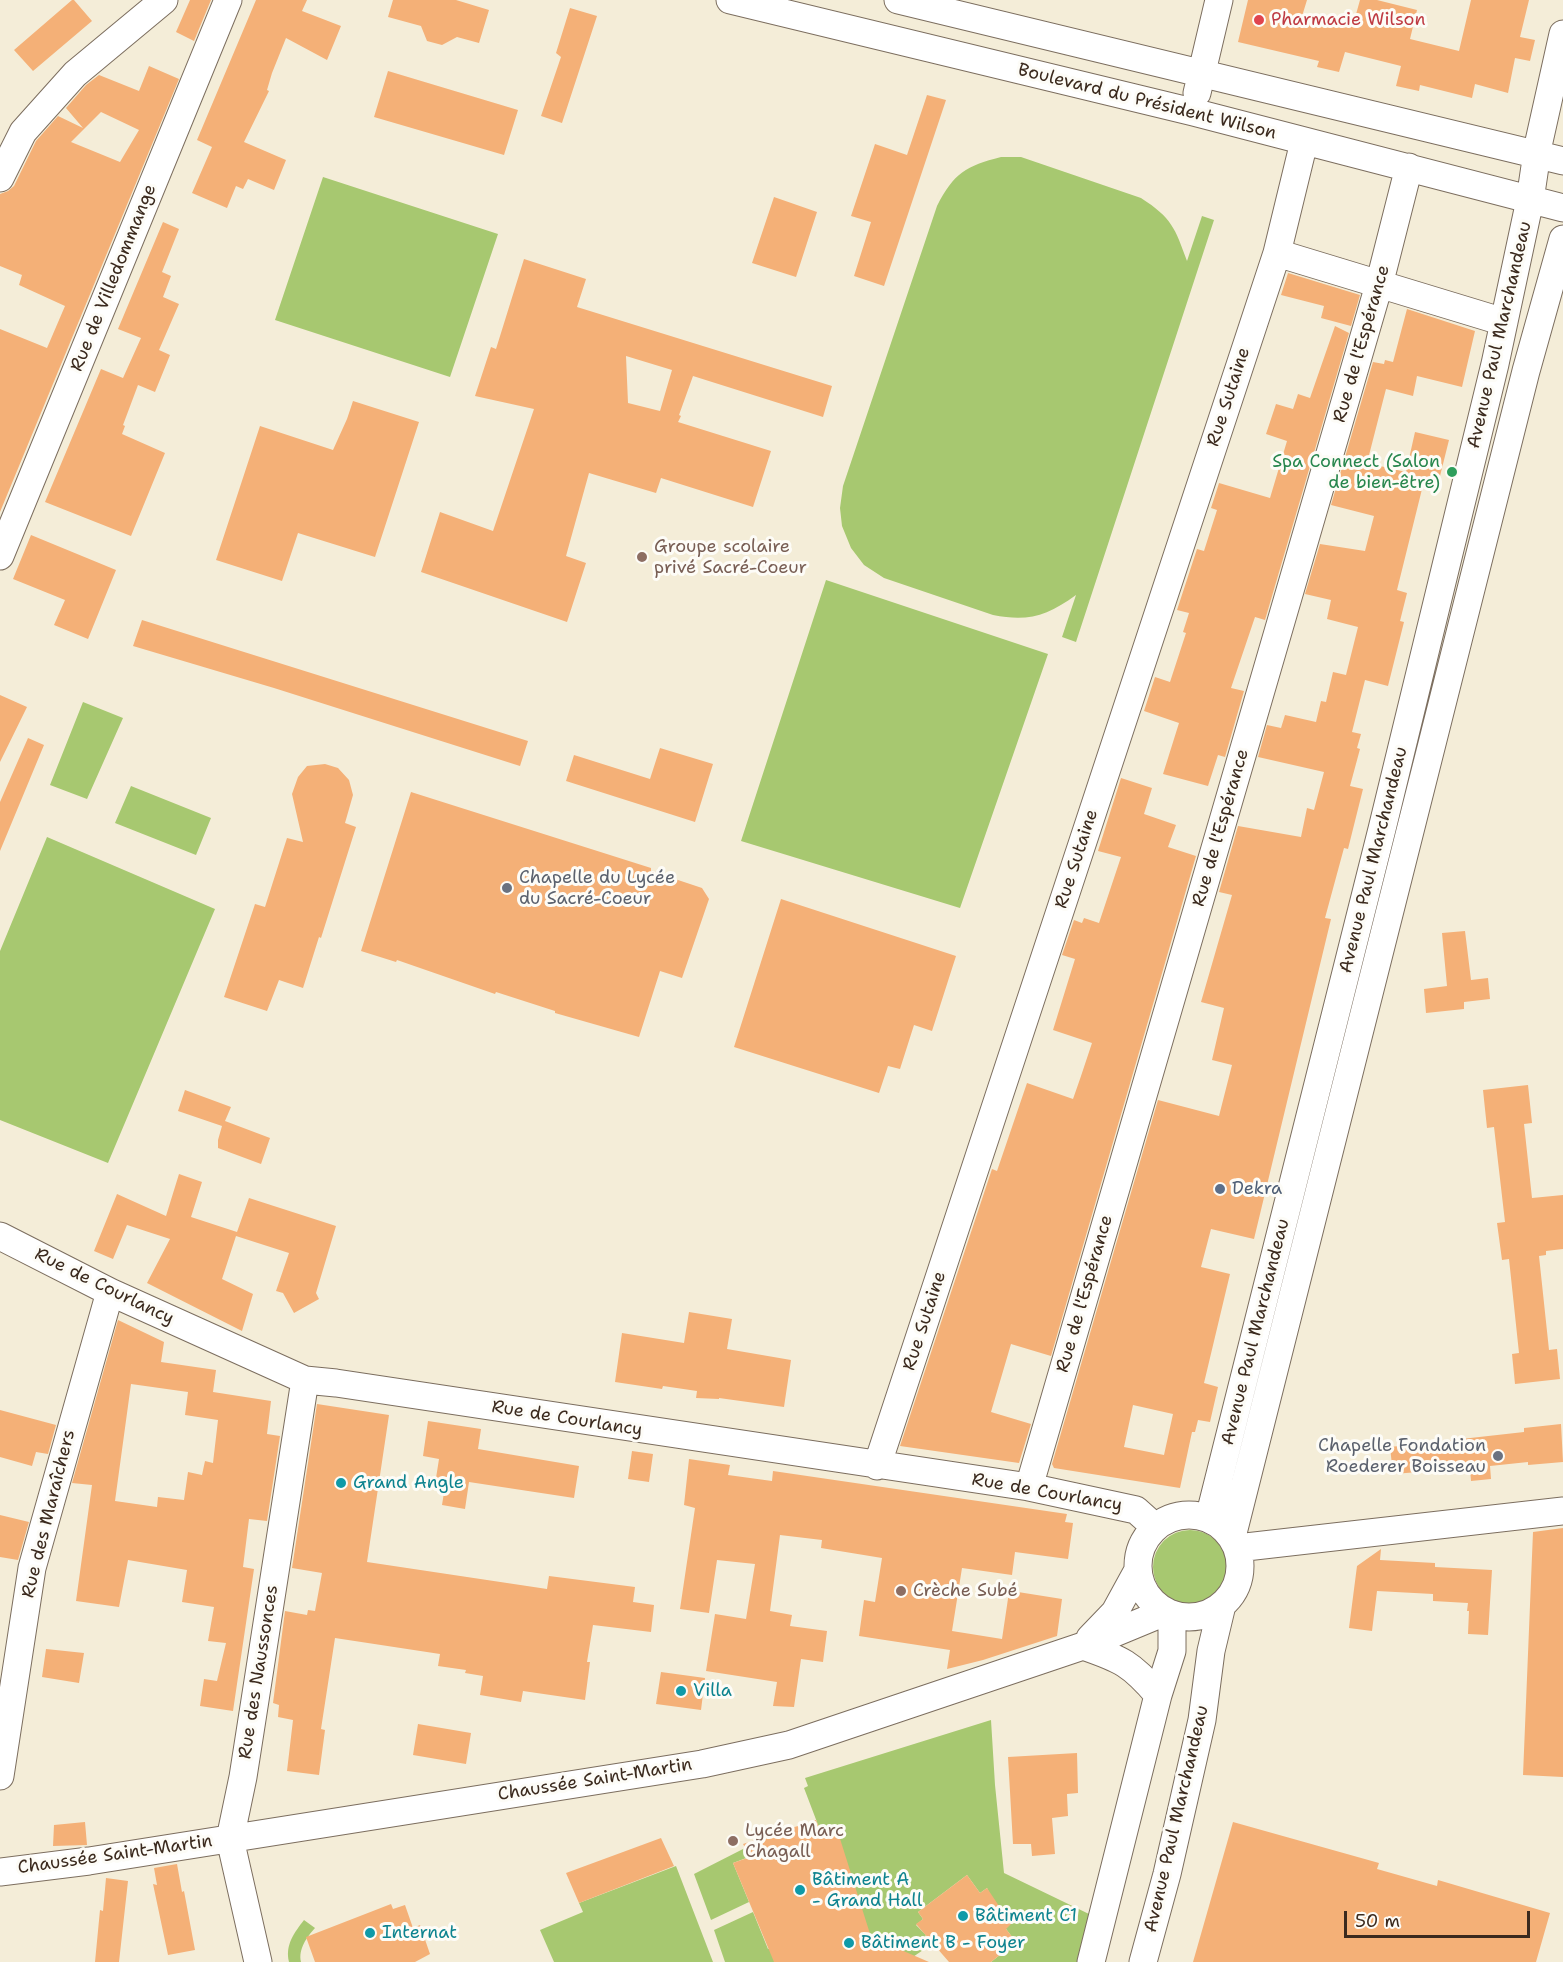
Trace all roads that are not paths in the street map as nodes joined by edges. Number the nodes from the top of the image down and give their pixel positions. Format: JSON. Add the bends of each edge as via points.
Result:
{"nodes":[{"id":1,"x":164,"y":0,"type":"edge"},
{"id":2,"x":228,"y":0,"type":"edge"},
{"id":3,"x":730,"y":0,"type":"edge"},
{"id":4,"x":898,"y":0,"type":"edge"},
{"id":5,"x":1219,"y":0,"type":"edge"},
{"id":6,"x":1563,"y":34,"type":"edge"},
{"id":7,"x":1200,"y":75,"type":"junction"},
{"id":8,"x":1193,"y":112,"type":"junction"},
{"id":9,"x":1304,"y":142,"type":"junction"},
{"id":10,"x":1537,"y":154,"type":"junction"},
{"id":11,"x":1563,"y":161,"type":"edge"},
{"id":12,"x":1409,"y":167,"type":"junction"},
{"id":13,"x":0,"y":178,"type":"edge"},
{"id":14,"x":1530,"y":200,"type":"junction"},
{"id":15,"x":1563,"y":208,"type":"edge"},
{"id":16,"x":1563,"y":239,"type":"edge"},
{"id":17,"x":1277,"y":252,"type":"junction"},
{"id":18,"x":1379,"y":285,"type":"junction"},
{"id":19,"x":1504,"y":322,"type":"junction"},
{"id":20,"x":0,"y":556,"type":"edge"},
{"id":21,"x":1319,"y":1081,"type":"junction"},
{"id":22,"x":1346,"y":1088,"type":"junction"},
{"id":23,"x":0,"y":1236,"type":"edge"},
{"id":24,"x":110,"y":1292,"type":"junction"},
{"id":25,"x":305,"y":1380,"type":"junction"},
{"id":26,"x":877,"y":1466,"type":"junction"},
{"id":27,"x":1029,"y":1487,"type":"junction"},
{"id":28,"x":1563,"y":1511,"type":"edge"},
{"id":29,"x":1209,"y":1518,"type":"junction"},
{"id":30,"x":1155,"y":1527,"type":"junction"},
{"id":31,"x":1234,"y":1543,"type":"junction"},
{"id":32,"x":1138,"y":1570,"type":"junction"},
{"id":33,"x":1222,"y":1605,"type":"junction"},
{"id":34,"x":1168,"y":1613,"type":"junction"},
{"id":35,"x":1083,"y":1646,"type":"junction"},
{"id":36,"x":1158,"y":1695,"type":"junction"},
{"id":37,"x":0,"y":1776,"type":"edge"},
{"id":38,"x":230,"y":1839,"type":"junction"},
{"id":39,"x":0,"y":1872,"type":"edge"},
{"id":40,"x":258,"y":1962,"type":"edge"},
{"id":41,"x":1091,"y":1962,"type":"edge"},
{"id":42,"x":1143,"y":1962,"type":"edge"}],
"edges":[{"from":1,"to":13,"type":"street","via":[[75,75],[23,132]]},
{"from":2,"to":20,"type":"street","name":"Rue de Villedommange"},
{"from":3,"to":8,"type":"street","name":"Boulevard du Président Wilson"},
{"from":4,"to":7,"type":"street"},
{"from":5,"to":7,"type":"street"},
{"from":6,"to":10,"type":"street","name":"Avenue Paul Marchandeau"},
{"from":7,"to":8,"type":"street"},
{"from":7,"to":10,"type":"street"},
{"from":8,"to":9,"type":"street","name":"Boulevard du Président Wilson"},
{"from":9,"to":12,"type":"street","name":"Boulevard du Président Wilson"},
{"from":9,"to":17,"type":"street","name":"Rue Sutaine"},
{"from":10,"to":11,"type":"street"},
{"from":10,"to":14,"type":"street","name":"Avenue Paul Marchandeau"},
{"from":12,"to":14,"type":"street","name":"Boulevard du Président Wilson"},
{"from":12,"to":18,"type":"street","name":"Rue de l'Espérance"},
{"from":14,"to":15,"type":"street","name":"Boulevard du Président Wilson"},
{"from":14,"to":19,"type":"street","name":"Avenue Paul Marchandeau"},
{"from":16,"to":22,"type":"street","name":"Avenue Paul Marchandeau","via":[[1526,371]]},
{"from":17,"to":18,"type":"street"},
{"from":17,"to":26,"type":"street","name":"Rue Sutaine"},
{"from":18,"to":19,"type":"street"},
{"from":18,"to":27,"type":"street","name":"Rue de l'Espérance"},
{"from":19,"to":21,"type":"street","name":"Avenue Paul Marchandeau"},
{"from":21,"to":22,"type":"street"},
{"from":21,"to":29,"type":"street","name":"Avenue Paul Marchandeau"},
{"from":22,"to":31,"type":"street","name":"Avenue Paul Marchandeau"},
{"from":23,"to":24,"type":"street","name":"Rue de Courlancy"},
{"from":24,"to":25,"type":"street","name":"Rue de Courlancy"},
{"from":24,"to":37,"type":"street","name":"Rue des Maraîchers","via":[[32,1568]]},
{"from":25,"to":26,"type":"street","name":"Rue de Courlancy"},
{"from":25,"to":38,"type":"street","name":"Rue des Naussonces"},
{"from":26,"to":27,"type":"street","name":"Rue de Courlancy"},
{"from":27,"to":30,"type":"street","name":"Rue de Courlancy","via":[[1136,1510]]},
{"from":28,"to":31,"type":"street"},
{"from":29,"to":30,"type":"street","via":[[1181,1515]]},
{"from":29,"to":31,"type":"street","via":[[1222,1526]]},
{"from":30,"to":32,"type":"street","via":[[1139,1554]]},
{"from":31,"to":33,"type":"street","via":[[1240,1570],[1233,1592]]},
{"from":32,"to":34,"type":"street","via":[[1149,1598]]},
{"from":32,"to":35,"type":"street","name":"Chaussée Saint-Martin","via":[[1114,1612]]},
{"from":33,"to":34,"type":"street","via":[[1197,1616]]},
{"from":33,"to":42,"type":"street","name":"Avenue Paul Marchandeau","via":[[1200,1731]]},
{"from":34,"to":35,"type":"street"},
{"from":34,"to":36,"type":"street","via":[[1172,1651]]},
{"from":35,"to":36,"type":"street","via":[[1116,1657],[1142,1676]]},
{"from":35,"to":38,"type":"street","name":"Chaussée Saint-Martin","via":[[789,1746],[702,1764]]},
{"from":36,"to":41,"type":"street"},
{"from":38,"to":39,"type":"street","name":"Chaussée Saint-Martin"},
{"from":38,"to":40,"type":"street","name":"Rue des Naussonces"}]}
